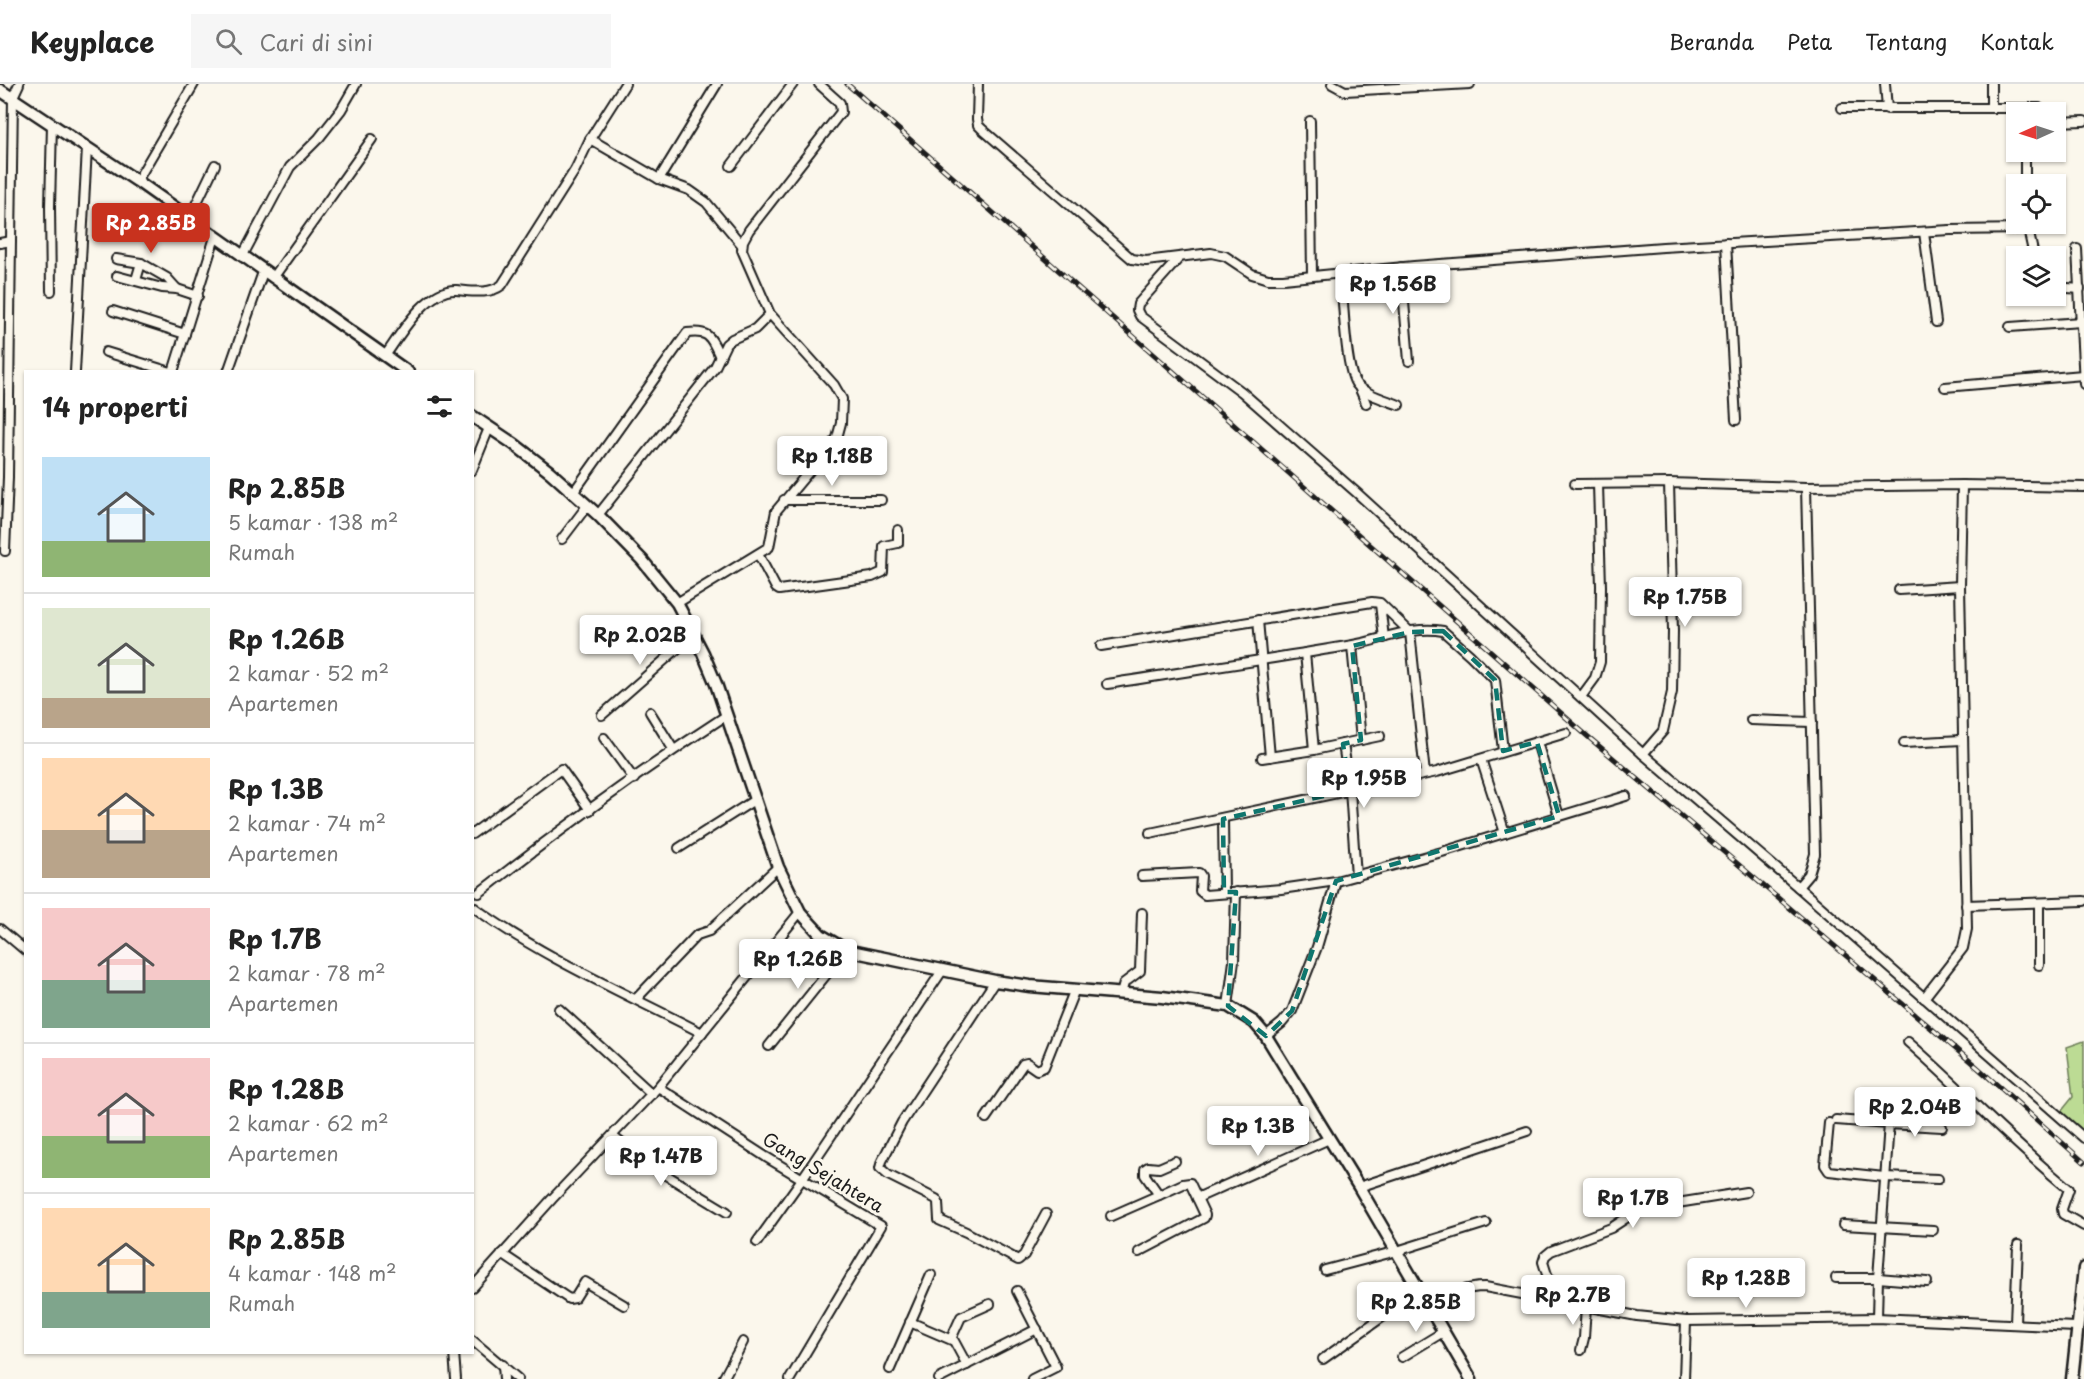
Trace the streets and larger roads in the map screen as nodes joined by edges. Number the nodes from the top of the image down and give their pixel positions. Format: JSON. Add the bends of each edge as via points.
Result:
{"nodes":[{"id":1,"x":19,"y":84,"type":"edge"},
{"id":2,"x":194,"y":84,"type":"edge"},
{"id":3,"x":356,"y":84,"type":"edge"},
{"id":4,"x":625,"y":84,"type":"edge"},
{"id":5,"x":717,"y":84,"type":"edge"},
{"id":6,"x":793,"y":84,"type":"edge"},
{"id":7,"x":819,"y":84,"type":"edge"},
{"id":8,"x":978,"y":84,"type":"edge"},
{"id":9,"x":1333,"y":84,"type":"edge"},
{"id":10,"x":1470,"y":84,"type":"edge"},
{"id":11,"x":1886,"y":84,"type":"edge"},
{"id":12,"x":1991,"y":84,"type":"edge"},
{"id":13,"x":1417,"y":86,"type":"edge"},
{"id":14,"x":0,"y":90,"type":"edge"},
{"id":15,"x":13,"y":97,"type":"junction"},
{"id":16,"x":1842,"y":108,"type":"dead end"},
{"id":17,"x":1991,"y":108,"type":"junction"},
{"id":18,"x":2006,"y":108,"type":"edge"},
{"id":19,"x":1887,"y":109,"type":"junction"},
{"id":20,"x":1310,"y":121,"type":"dead end"},
{"id":21,"x":2084,"y":121,"type":"edge"},
{"id":22,"x":2066,"y":122,"type":"edge"},
{"id":23,"x":52,"y":124,"type":"junction"},
{"id":24,"x":372,"y":139,"type":"dead end"},
{"id":25,"x":590,"y":139,"type":"junction"},
{"id":26,"x":87,"y":148,"type":"junction"},
{"id":27,"x":215,"y":165,"type":"dead end"},
{"id":28,"x":731,"y":166,"type":"dead end"},
{"id":29,"x":659,"y":179,"type":"junction"},
{"id":30,"x":137,"y":181,"type":"junction"},
{"id":31,"x":189,"y":219,"type":"junction"},
{"id":32,"x":2006,"y":227,"type":"edge"},
{"id":33,"x":1924,"y":232,"type":"junction"},
{"id":34,"x":215,"y":237,"type":"junction"},
{"id":35,"x":11,"y":241,"type":"junction"},
{"id":36,"x":0,"y":243,"type":"edge"},
{"id":37,"x":1726,"y":243,"type":"junction"},
{"id":38,"x":742,"y":245,"type":"junction"},
{"id":39,"x":2077,"y":249,"type":"dead end"},
{"id":40,"x":242,"y":256,"type":"junction"},
{"id":41,"x":1179,"y":258,"type":"junction"},
{"id":42,"x":116,"y":259,"type":"dead end"},
{"id":43,"x":141,"y":263,"type":"junction"},
{"id":44,"x":1401,"y":267,"type":"junction"},
{"id":45,"x":1341,"y":273,"type":"junction"},
{"id":46,"x":268,"y":275,"type":"junction"},
{"id":47,"x":117,"y":276,"type":"dead end"},
{"id":48,"x":1312,"y":276,"type":"junction"},
{"id":49,"x":136,"y":280,"type":"junction"},
{"id":50,"x":2066,"y":288,"type":"edge"},
{"id":51,"x":177,"y":289,"type":"junction"},
{"id":52,"x":2080,"y":290,"type":"junction"},
{"id":53,"x":51,"y":291,"type":"dead end"},
{"id":54,"x":198,"y":296,"type":"junction"},
{"id":55,"x":113,"y":311,"type":"dead end"},
{"id":56,"x":770,"y":314,"type":"junction"},
{"id":57,"x":1936,"y":322,"type":"dead end"},
{"id":58,"x":2081,"y":322,"type":"junction"},
{"id":59,"x":2010,"y":327,"type":"dead end"},
{"id":60,"x":185,"y":334,"type":"junction"},
{"id":61,"x":106,"y":352,"type":"dead end"},
{"id":62,"x":386,"y":356,"type":"junction"},
{"id":63,"x":720,"y":357,"type":"junction"},
{"id":64,"x":1410,"y":361,"type":"dead end"},
{"id":65,"x":75,"y":370,"type":"edge"},
{"id":66,"x":165,"y":370,"type":"edge"},
{"id":67,"x":173,"y":370,"type":"edge"},
{"id":68,"x":229,"y":370,"type":"edge"},
{"id":69,"x":404,"y":370,"type":"edge"},
{"id":70,"x":2084,"y":380,"type":"edge"},
{"id":71,"x":1945,"y":387,"type":"dead end"},
{"id":72,"x":1366,"y":403,"type":"dead end"},
{"id":73,"x":1399,"y":405,"type":"dead end"},
{"id":74,"x":474,"y":417,"type":"edge"},
{"id":75,"x":1736,"y":420,"type":"dead end"},
{"id":76,"x":489,"y":428,"type":"junction"},
{"id":77,"x":474,"y":465,"type":"edge"},
{"id":78,"x":1669,"y":483,"type":"junction"},
{"id":79,"x":1575,"y":484,"type":"dead end"},
{"id":80,"x":1598,"y":484,"type":"junction"},
{"id":81,"x":1962,"y":485,"type":"junction"},
{"id":82,"x":1806,"y":487,"type":"junction"},
{"id":83,"x":2084,"y":487,"type":"edge"},
{"id":84,"x":573,"y":493,"type":"junction"},
{"id":85,"x":784,"y":500,"type":"junction"},
{"id":86,"x":881,"y":500,"type":"dead end"},
{"id":87,"x":587,"y":506,"type":"junction"},
{"id":88,"x":598,"y":515,"type":"junction"},
{"id":89,"x":898,"y":530,"type":"dead end"},
{"id":90,"x":562,"y":539,"type":"dead end"},
{"id":91,"x":5,"y":551,"type":"dead end"},
{"id":92,"x":758,"y":554,"type":"junction"},
{"id":93,"x":1960,"y":586,"type":"junction"},
{"id":94,"x":1899,"y":590,"type":"dead end"},
{"id":95,"x":677,"y":603,"type":"junction"},
{"id":96,"x":1380,"y":603,"type":"junction"},
{"id":97,"x":1257,"y":620,"type":"junction"},
{"id":98,"x":1410,"y":632,"type":"junction"},
{"id":99,"x":693,"y":635,"type":"junction"},
{"id":100,"x":1384,"y":638,"type":"junction"},
{"id":101,"x":1101,"y":646,"type":"dead end"},
{"id":102,"x":1352,"y":646,"type":"junction"},
{"id":103,"x":1305,"y":653,"type":"junction"},
{"id":104,"x":1260,"y":660,"type":"junction"},
{"id":105,"x":1107,"y":684,"type":"dead end"},
{"id":106,"x":1581,"y":697,"type":"junction"},
{"id":107,"x":650,"y":712,"type":"dead end"},
{"id":108,"x":602,"y":715,"type":"dead end"},
{"id":109,"x":727,"y":715,"type":"junction"},
{"id":110,"x":1751,"y":720,"type":"dead end"},
{"id":111,"x":1812,"y":722,"type":"junction"},
{"id":112,"x":1566,"y":733,"type":"dead end"},
{"id":113,"x":1380,"y":736,"type":"dead end"},
{"id":114,"x":604,"y":738,"type":"dead end"},
{"id":115,"x":1361,"y":740,"type":"junction"},
{"id":116,"x":1962,"y":740,"type":"junction"},
{"id":117,"x":1537,"y":742,"type":"junction"},
{"id":118,"x":1904,"y":743,"type":"dead end"},
{"id":119,"x":1343,"y":744,"type":"junction"},
{"id":120,"x":673,"y":749,"type":"junction"},
{"id":121,"x":1314,"y":750,"type":"junction"},
{"id":122,"x":1503,"y":751,"type":"junction"},
{"id":123,"x":1643,"y":754,"type":"junction"},
{"id":124,"x":1480,"y":759,"type":"junction"},
{"id":125,"x":1425,"y":774,"type":"junction"},
{"id":126,"x":634,"y":779,"type":"junction"},
{"id":127,"x":1350,"y":790,"type":"junction"},
{"id":128,"x":1626,"y":796,"type":"dead end"},
{"id":129,"x":756,"y":799,"type":"junction"},
{"id":130,"x":590,"y":810,"type":"junction"},
{"id":131,"x":1559,"y":816,"type":"junction"},
{"id":132,"x":1223,"y":819,"type":"junction"},
{"id":133,"x":474,"y":833,"type":"edge"},
{"id":134,"x":1505,"y":833,"type":"junction"},
{"id":135,"x":1150,"y":834,"type":"dead end"},
{"id":136,"x":679,"y":848,"type":"dead end"},
{"id":137,"x":778,"y":867,"type":"junction"},
{"id":138,"x":1143,"y":876,"type":"dead end"},
{"id":139,"x":1356,"y":876,"type":"junction"},
{"id":140,"x":1336,"y":881,"type":"junction"},
{"id":141,"x":1798,"y":886,"type":"junction"},
{"id":142,"x":1224,"y":892,"type":"junction"},
{"id":143,"x":1236,"y":892,"type":"junction"},
{"id":144,"x":479,"y":893,"type":"dead end"},
{"id":145,"x":2084,"y":901,"type":"edge"},
{"id":146,"x":2038,"y":903,"type":"junction"},
{"id":147,"x":1966,"y":905,"type":"junction"},
{"id":148,"x":474,"y":907,"type":"edge"},
{"id":149,"x":800,"y":912,"type":"junction"},
{"id":150,"x":1142,"y":913,"type":"dead end"},
{"id":151,"x":0,"y":929,"type":"edge"},
{"id":152,"x":24,"y":949,"type":"edge"},
{"id":153,"x":846,"y":951,"type":"junction"},
{"id":154,"x":2039,"y":965,"type":"dead end"},
{"id":155,"x":942,"y":971,"type":"junction"},
{"id":156,"x":995,"y":981,"type":"junction"},
{"id":157,"x":1075,"y":989,"type":"junction"},
{"id":158,"x":1121,"y":994,"type":"junction"},
{"id":159,"x":1924,"y":998,"type":"junction"},
{"id":160,"x":636,"y":999,"type":"junction"},
{"id":161,"x":1228,"y":1006,"type":"junction"},
{"id":162,"x":559,"y":1009,"type":"dead end"},
{"id":163,"x":702,"y":1033,"type":"junction"},
{"id":164,"x":1266,"y":1036,"type":"junction"},
{"id":165,"x":1908,"y":1042,"type":"dead end"},
{"id":166,"x":769,"y":1046,"type":"dead end"},
{"id":167,"x":658,"y":1087,"type":"junction"},
{"id":168,"x":652,"y":1094,"type":"junction"},
{"id":169,"x":986,"y":1118,"type":"dead end"},
{"id":170,"x":1889,"y":1124,"type":"junction"},
{"id":171,"x":1942,"y":1127,"type":"dead end"},
{"id":172,"x":1527,"y":1131,"type":"dead end"},
{"id":173,"x":612,"y":1136,"type":"junction"},
{"id":174,"x":2084,"y":1138,"type":"edge"},
{"id":175,"x":1329,"y":1139,"type":"junction"},
{"id":176,"x":1175,"y":1161,"type":"dead end"},
{"id":177,"x":1884,"y":1177,"type":"junction"},
{"id":178,"x":802,"y":1179,"type":"junction"},
{"id":179,"x":1938,"y":1179,"type":"dead end"},
{"id":180,"x":1359,"y":1187,"type":"junction"},
{"id":181,"x":1746,"y":1192,"type":"dead end"},
{"id":182,"x":1160,"y":1194,"type":"junction"},
{"id":183,"x":1197,"y":1198,"type":"junction"},
{"id":184,"x":727,"y":1212,"type":"dead end"},
{"id":185,"x":1046,"y":1214,"type":"dead end"},
{"id":186,"x":1111,"y":1216,"type":"dead end"},
{"id":187,"x":1486,"y":1223,"type":"dead end"},
{"id":188,"x":1843,"y":1225,"type":"dead end"},
{"id":189,"x":2084,"y":1226,"type":"edge"},
{"id":190,"x":1881,"y":1228,"type":"junction"},
{"id":191,"x":1933,"y":1230,"type":"dead end"},
{"id":192,"x":757,"y":1242,"type":"dead end"},
{"id":193,"x":2018,"y":1245,"type":"dead end"},
{"id":194,"x":1397,"y":1251,"type":"junction"},
{"id":195,"x":1139,"y":1252,"type":"dead end"},
{"id":196,"x":502,"y":1254,"type":"junction"},
{"id":197,"x":2084,"y":1268,"type":"edge"},
{"id":198,"x":1325,"y":1270,"type":"dead end"},
{"id":199,"x":931,"y":1275,"type":"dead end"},
{"id":200,"x":1836,"y":1278,"type":"dead end"},
{"id":201,"x":1878,"y":1278,"type":"junction"},
{"id":202,"x":1927,"y":1282,"type":"dead end"},
{"id":203,"x":474,"y":1286,"type":"edge"},
{"id":204,"x":1419,"y":1290,"type":"junction"},
{"id":205,"x":1017,"y":1291,"type":"dead end"},
{"id":206,"x":1555,"y":1300,"type":"junction"},
{"id":207,"x":990,"y":1304,"type":"dead end"},
{"id":208,"x":624,"y":1305,"type":"dead end"},
{"id":209,"x":1428,"y":1306,"type":"junction"},
{"id":210,"x":1586,"y":1306,"type":"junction"},
{"id":211,"x":1877,"y":1318,"type":"junction"},
{"id":212,"x":1686,"y":1321,"type":"junction"},
{"id":213,"x":910,"y":1322,"type":"junction"},
{"id":214,"x":2014,"y":1323,"type":"junction"},
{"id":215,"x":2076,"y":1327,"type":"junction"},
{"id":216,"x":1037,"y":1329,"type":"junction"},
{"id":217,"x":1443,"y":1332,"type":"junction"},
{"id":218,"x":951,"y":1339,"type":"junction"},
{"id":219,"x":474,"y":1342,"type":"edge"},
{"id":220,"x":743,"y":1342,"type":"dead end"},
{"id":221,"x":1581,"y":1350,"type":"dead end"},
{"id":222,"x":454,"y":1354,"type":"edge"},
{"id":223,"x":1402,"y":1356,"type":"dead end"},
{"id":224,"x":1323,"y":1359,"type":"dead end"},
{"id":225,"x":503,"y":1365,"type":"junction"},
{"id":226,"x":967,"y":1365,"type":"junction"},
{"id":227,"x":890,"y":1369,"type":"dead end"},
{"id":228,"x":456,"y":1379,"type":"edge"},
{"id":229,"x":504,"y":1379,"type":"edge"},
{"id":230,"x":518,"y":1379,"type":"edge"},
{"id":231,"x":723,"y":1379,"type":"edge"},
{"id":232,"x":790,"y":1379,"type":"edge"},
{"id":233,"x":939,"y":1379,"type":"edge"},
{"id":234,"x":1032,"y":1379,"type":"edge"},
{"id":235,"x":1472,"y":1379,"type":"edge"},
{"id":236,"x":1684,"y":1379,"type":"edge"},
{"id":237,"x":2072,"y":1379,"type":"edge"}],
"edges":[{"from":1,"to":15,"type":"street"},
{"from":2,"to":30,"type":"street"},
{"from":3,"to":40,"type":"street","via":[[319,138],[290,167]]},
{"from":4,"to":25,"type":"street"},
{"from":5,"to":29,"type":"street"},
{"from":6,"to":28,"type":"street"},
{"from":7,"to":38,"type":"street","via":[[840,103],[841,112],[749,230]]},
{"from":8,"to":41,"type":"street","via":[[978,125],[1120,250],[1137,260]]},
{"from":9,"to":13,"type":"street","via":[[1346,91]]},
{"from":10,"to":13,"type":"street"},
{"from":11,"to":19,"type":"street"},
{"from":12,"to":17,"type":"street"},
{"from":14,"to":15,"type":"street"},
{"from":15,"to":23,"type":"street"},
{"from":15,"to":35,"type":"street"},
{"from":16,"to":19,"type":"street"},
{"from":17,"to":18,"type":"street"},
{"from":17,"to":19,"type":"street"},
{"from":20,"to":48,"type":"street"},
{"from":21,"to":22,"type":"street"},
{"from":23,"to":26,"type":"street"},
{"from":23,"to":53,"type":"street"},
{"from":24,"to":46,"type":"street"},
{"from":25,"to":29,"type":"street"},
{"from":25,"to":62,"type":"street","via":[[576,170],[502,285],[495,290],[456,290],[437,296],[413,315]]},
{"from":26,"to":30,"type":"street"},
{"from":26,"to":65,"type":"street"},
{"from":27,"to":31,"type":"street"},
{"from":29,"to":38,"type":"street","via":[[689,190],[706,202]]},
{"from":30,"to":31,"type":"street"},
{"from":31,"to":34,"type":"street"},
{"from":32,"to":33,"type":"street"},
{"from":33,"to":37,"type":"street"},
{"from":33,"to":57,"type":"street"},
{"from":34,"to":40,"type":"street"},
{"from":34,"to":54,"type":"street"},
{"from":35,"to":36,"type":"street"},
{"from":35,"to":91,"type":"street"},
{"from":37,"to":44,"type":"street"},
{"from":37,"to":75,"type":"street"},
{"from":38,"to":56,"type":"street"},
{"from":39,"to":52,"type":"street"},
{"from":40,"to":46,"type":"street"},
{"from":41,"to":48,"type":"street","via":[[1211,253],[1226,256],[1252,274],[1268,279]]},
{"from":41,"to":106,"type":"street","via":[[1138,304],[1140,316],[1242,392]]},
{"from":42,"to":43,"type":"street"},
{"from":43,"to":49,"type":"street"},
{"from":43,"to":51,"type":"street","via":[[167,278]]},
{"from":44,"to":45,"type":"street"},
{"from":44,"to":64,"type":"street"},
{"from":45,"to":48,"type":"street"},
{"from":45,"to":72,"type":"street","via":[[1354,376]]},
{"from":45,"to":73,"type":"street","via":[[1354,383]]},
{"from":46,"to":62,"type":"street"},
{"from":46,"to":68,"type":"street"},
{"from":47,"to":49,"type":"street"},
{"from":49,"to":51,"type":"street"},
{"from":50,"to":52,"type":"street"},
{"from":51,"to":54,"type":"street"},
{"from":52,"to":58,"type":"street"},
{"from":54,"to":60,"type":"street"},
{"from":55,"to":60,"type":"street"},
{"from":56,"to":63,"type":"street","via":[[755,329],[726,344]]},
{"from":56,"to":85,"type":"street","via":[[834,386],[843,409],[837,438]]},
{"from":58,"to":59,"type":"street"},
{"from":58,"to":70,"type":"street"},
{"from":60,"to":67,"type":"street"},
{"from":61,"to":66,"type":"street"},
{"from":62,"to":69,"type":"street"},
{"from":63,"to":84,"type":"street","via":[[709,336],[701,331],[687,333]]},
{"from":63,"to":88,"type":"street"},
{"from":70,"to":71,"type":"street"},
{"from":74,"to":76,"type":"street"},
{"from":76,"to":77,"type":"street"},
{"from":76,"to":84,"type":"street"},
{"from":78,"to":80,"type":"street"},
{"from":78,"to":82,"type":"street"},
{"from":78,"to":123,"type":"street","via":[[1672,692],[1663,731]]},
{"from":79,"to":80,"type":"street"},
{"from":80,"to":106,"type":"street","via":[[1600,662],[1595,678]]},
{"from":81,"to":82,"type":"street"},
{"from":81,"to":83,"type":"street"},
{"from":81,"to":93,"type":"street"},
{"from":82,"to":111,"type":"street"},
{"from":84,"to":87,"type":"street"},
{"from":85,"to":86,"type":"street"},
{"from":85,"to":92,"type":"street","via":[[773,521],[771,545]]},
{"from":87,"to":88,"type":"street"},
{"from":87,"to":90,"type":"street"},
{"from":88,"to":95,"type":"street"},
{"from":89,"to":92,"type":"street","via":[[898,543],[885,545],[883,572],[872,577],[779,590]]},
{"from":92,"to":95,"type":"street"},
{"from":93,"to":94,"type":"street"},
{"from":93,"to":116,"type":"street"},
{"from":95,"to":99,"type":"street"},
{"from":96,"to":97,"type":"street"},
{"from":96,"to":98,"type":"street"},
{"from":96,"to":100,"type":"street"},
{"from":97,"to":101,"type":"street"},
{"from":97,"to":104,"type":"street"},
{"from":98,"to":100,"type":"street"},
{"from":98,"to":122,"type":"street","via":[[1443,632],[1493,678]]},
{"from":98,"to":125,"type":"street"},
{"from":99,"to":108,"type":"street"},
{"from":99,"to":109,"type":"street"},
{"from":100,"to":102,"type":"street"},
{"from":102,"to":103,"type":"street"},
{"from":102,"to":115,"type":"street"},
{"from":103,"to":104,"type":"street"},
{"from":103,"to":121,"type":"street"},
{"from":104,"to":105,"type":"street"},
{"from":104,"to":121,"type":"street","via":[[1266,757]]},
{"from":106,"to":123,"type":"street"},
{"from":107,"to":120,"type":"street"},
{"from":109,"to":120,"type":"street"},
{"from":109,"to":129,"type":"street"},
{"from":110,"to":111,"type":"street"},
{"from":111,"to":141,"type":"street","via":[[1815,854],[1809,874]]},
{"from":112,"to":117,"type":"street"},
{"from":113,"to":115,"type":"street"},
{"from":114,"to":126,"type":"street"},
{"from":115,"to":119,"type":"street"},
{"from":116,"to":118,"type":"street"},
{"from":116,"to":147,"type":"street"},
{"from":117,"to":122,"type":"street"},
{"from":117,"to":131,"type":"street"},
{"from":119,"to":121,"type":"street"},
{"from":119,"to":127,"type":"street"},
{"from":120,"to":126,"type":"street"},
{"from":122,"to":124,"type":"street"},
{"from":123,"to":141,"type":"street"},
{"from":124,"to":125,"type":"street"},
{"from":124,"to":134,"type":"street"},
{"from":125,"to":127,"type":"street"},
{"from":126,"to":130,"type":"street"},
{"from":127,"to":132,"type":"street"},
{"from":127,"to":139,"type":"street"},
{"from":128,"to":131,"type":"street"},
{"from":129,"to":136,"type":"street"},
{"from":129,"to":137,"type":"street"},
{"from":130,"to":133,"type":"street","via":[[561,769]]},
{"from":130,"to":144,"type":"street"},
{"from":131,"to":134,"type":"street"},
{"from":132,"to":135,"type":"street"},
{"from":132,"to":142,"type":"street"},
{"from":134,"to":139,"type":"street"},
{"from":137,"to":149,"type":"street"},
{"from":137,"to":160,"type":"street","via":[[709,931],[697,935]]},
{"from":138,"to":142,"type":"street","via":[[1197,872],[1201,876],[1202,894]]},
{"from":139,"to":140,"type":"street"},
{"from":140,"to":143,"type":"street"},
{"from":140,"to":164,"type":"street","via":[[1317,947],[1292,1011]]},
{"from":141,"to":159,"type":"street"},
{"from":142,"to":143,"type":"street"},
{"from":143,"to":161,"type":"street"},
{"from":145,"to":146,"type":"street"},
{"from":146,"to":147,"type":"street"},
{"from":146,"to":154,"type":"street"},
{"from":147,"to":159,"type":"street","via":[[1963,948]]},
{"from":148,"to":160,"type":"street","via":[[513,934]]},
{"from":149,"to":153,"type":"street","via":[[821,935]]},
{"from":149,"to":163,"type":"street"},
{"from":150,"to":158,"type":"street","via":[[1140,971],[1124,983]]},
{"from":151,"to":152,"type":"street"},
{"from":153,"to":155,"type":"street"},
{"from":153,"to":166,"type":"street"},
{"from":155,"to":156,"type":"street"},
{"from":155,"to":178,"type":"street"},
{"from":156,"to":157,"type":"street"},
{"from":156,"to":185,"type":"street","via":[[902,1122],[880,1168],[936,1199],[939,1220],[1018,1260]]},
{"from":157,"to":158,"type":"street"},
{"from":157,"to":169,"type":"street","via":[[1044,1067],[1037,1070],[1023,1064]]},
{"from":158,"to":161,"type":"street"},
{"from":159,"to":174,"type":"street"},
{"from":160,"to":163,"type":"street"},
{"from":161,"to":164,"type":"street","via":[[1254,1022]]},
{"from":162,"to":168,"type":"street"},
{"from":163,"to":167,"type":"street"},
{"from":164,"to":175,"type":"street"},
{"from":165,"to":189,"type":"street","via":[[2069,1190],[2063,1214]]},
{"from":167,"to":168,"type":"street"},
{"from":167,"to":178,"type":"street","name":"Gang Sejahtera"},
{"from":168,"to":173,"type":"street"},
{"from":170,"to":171,"type":"street"},
{"from":170,"to":177,"type":"street"},
{"from":170,"to":177,"type":"street","via":[[1833,1121],[1825,1165],[1833,1173]]},
{"from":172,"to":180,"type":"street"},
{"from":173,"to":184,"type":"street","via":[[651,1166]]},
{"from":173,"to":196,"type":"street"},
{"from":175,"to":180,"type":"street"},
{"from":175,"to":183,"type":"street"},
{"from":176,"to":182,"type":"street","via":[[1145,1169]]},
{"from":177,"to":179,"type":"street"},
{"from":177,"to":190,"type":"street"},
{"from":178,"to":192,"type":"street"},
{"from":178,"to":232,"type":"street","name":"Gang Sejahtera","via":[[881,1226]]},
{"from":180,"to":194,"type":"street"},
{"from":181,"to":206,"type":"street","via":[[1640,1209],[1611,1227],[1551,1251],[1543,1262]]},
{"from":182,"to":183,"type":"street","via":[[1189,1183]]},
{"from":182,"to":186,"type":"street"},
{"from":183,"to":195,"type":"street","via":[[1204,1218]]},
{"from":187,"to":194,"type":"street"},
{"from":188,"to":190,"type":"street"},
{"from":190,"to":191,"type":"street"},
{"from":190,"to":201,"type":"street"},
{"from":193,"to":214,"type":"street"},
{"from":194,"to":198,"type":"street"},
{"from":194,"to":204,"type":"street"},
{"from":196,"to":203,"type":"street"},
{"from":196,"to":208,"type":"street","via":[[569,1299],[575,1298],[585,1282]]},
{"from":197,"to":215,"type":"street"},
{"from":199,"to":213,"type":"street"},
{"from":200,"to":201,"type":"street"},
{"from":201,"to":202,"type":"street"},
{"from":201,"to":211,"type":"street"},
{"from":204,"to":209,"type":"street"},
{"from":204,"to":224,"type":"street"},
{"from":205,"to":216,"type":"street"},
{"from":206,"to":209,"type":"street","via":[[1494,1287],[1472,1287]]},
{"from":206,"to":210,"type":"street"},
{"from":207,"to":218,"type":"street","via":[[961,1317]]},
{"from":209,"to":217,"type":"street"},
{"from":210,"to":212,"type":"street"},
{"from":210,"to":221,"type":"street"},
{"from":211,"to":212,"type":"street"},
{"from":211,"to":214,"type":"street"},
{"from":212,"to":236,"type":"street"},
{"from":213,"to":218,"type":"street"},
{"from":213,"to":227,"type":"street"},
{"from":214,"to":215,"type":"street"},
{"from":215,"to":237,"type":"street"},
{"from":216,"to":226,"type":"street"},
{"from":216,"to":234,"type":"street","via":[[1056,1367]]},
{"from":217,"to":223,"type":"street"},
{"from":217,"to":235,"type":"street"},
{"from":218,"to":226,"type":"street"},
{"from":219,"to":225,"type":"street"},
{"from":220,"to":231,"type":"street"},
{"from":222,"to":228,"type":"street"},
{"from":225,"to":229,"type":"street"},
{"from":225,"to":230,"type":"street"},
{"from":226,"to":233,"type":"street"}]}
